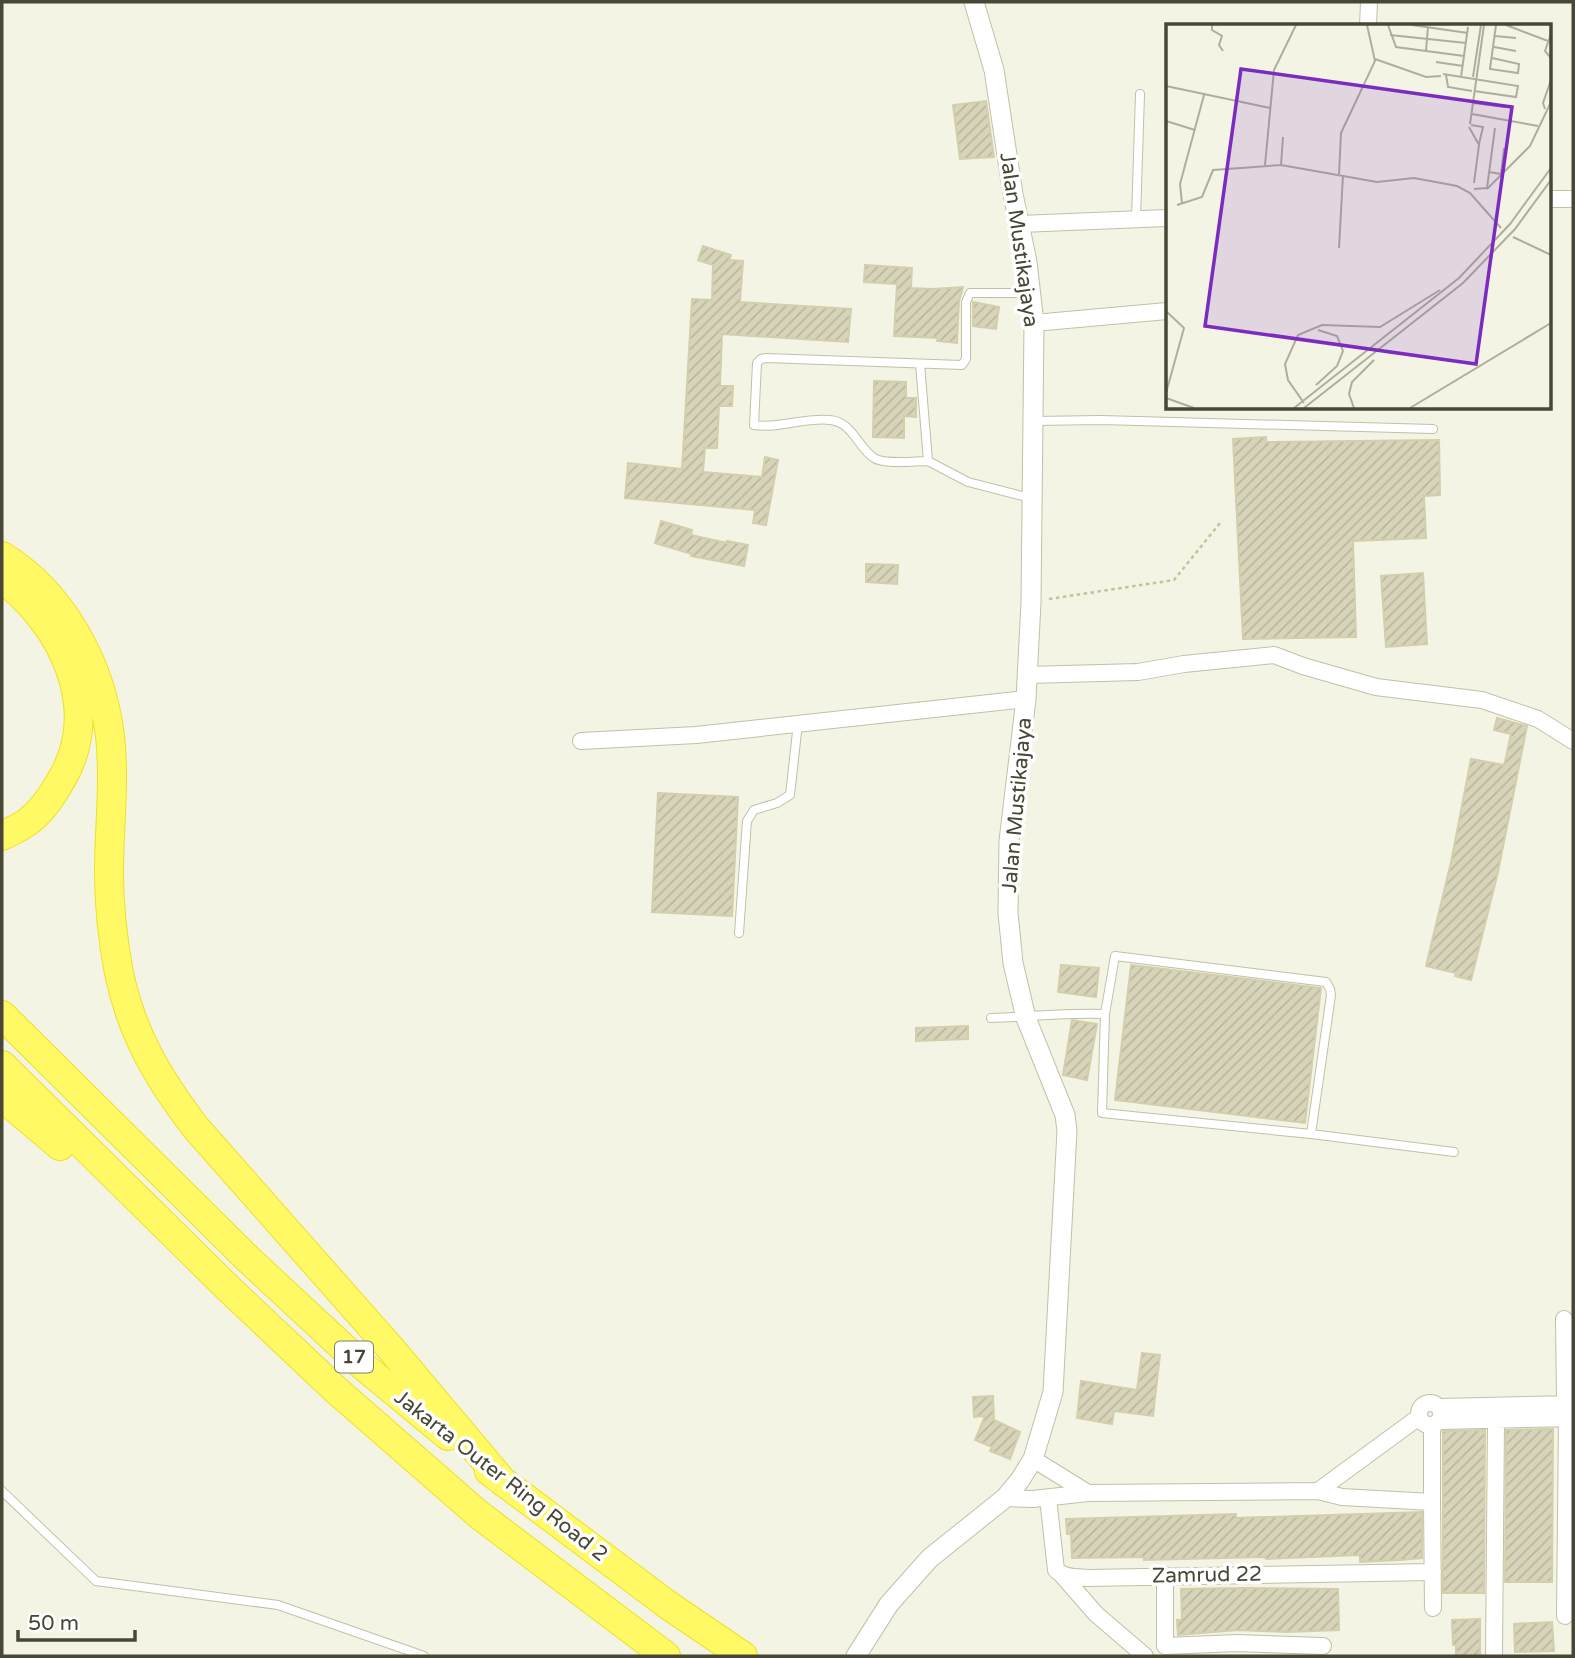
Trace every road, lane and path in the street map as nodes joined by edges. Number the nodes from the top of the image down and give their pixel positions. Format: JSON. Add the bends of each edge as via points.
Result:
{"nodes":[{"id":1,"x":974,"y":2,"type":"edge"},
{"id":2,"x":1369,"y":2,"type":"edge"},
{"id":3,"x":1368,"y":24,"type":"edge"},
{"id":4,"x":1140,"y":94,"type":"dead end"},
{"id":5,"x":1550,"y":199,"type":"edge"},
{"id":6,"x":1573,"y":199,"type":"edge"},
{"id":7,"x":1136,"y":218,"type":"junction"},
{"id":8,"x":1166,"y":218,"type":"edge"},
{"id":9,"x":1020,"y":224,"type":"junction"},
{"id":10,"x":1032,"y":293,"type":"junction"},
{"id":11,"x":1166,"y":311,"type":"edge"},
{"id":12,"x":1034,"y":323,"type":"junction"},
{"id":13,"x":920,"y":364,"type":"junction"},
{"id":14,"x":1033,"y":421,"type":"junction"},
{"id":15,"x":1433,"y":429,"type":"dead end"},
{"id":16,"x":928,"y":461,"type":"junction"},
{"id":17,"x":1033,"y":498,"type":"junction"},
{"id":18,"x":1220,"y":523,"type":"dead end"},
{"id":19,"x":2,"y":556,"type":"edge"},
{"id":20,"x":2,"y":579,"type":"edge"},
{"id":21,"x":1059,"y":598,"type":"dead end"},
{"id":22,"x":1027,"y":675,"type":"junction"},
{"id":23,"x":1026,"y":699,"type":"junction"},
{"id":24,"x":798,"y":723,"type":"junction"},
{"id":25,"x":581,"y":741,"type":"dead end"},
{"id":26,"x":1573,"y":741,"type":"edge"},
{"id":27,"x":2,"y":836,"type":"edge"},
{"id":28,"x":739,"y":933,"type":"dead end"},
{"id":29,"x":1105,"y":1014,"type":"junction"},
{"id":30,"x":2,"y":1015,"type":"edge"},
{"id":31,"x":991,"y":1018,"type":"dead end"},
{"id":32,"x":1026,"y":1018,"type":"junction"},
{"id":33,"x":2,"y":1065,"type":"edge"},
{"id":34,"x":2,"y":1097,"type":"edge"},
{"id":35,"x":1311,"y":1134,"type":"junction"},
{"id":36,"x":1454,"y":1152,"type":"dead end"},
{"id":37,"x":228,"y":1288,"type":"junction"},
{"id":38,"x":1564,"y":1319,"type":"dead end"},
{"id":39,"x":1570,"y":1411,"type":"edge"},
{"id":40,"x":1433,"y":1418,"type":"junction"},
{"id":41,"x":1496,"y":1421,"type":"junction"},
{"id":42,"x":1032,"y":1459,"type":"junction"},
{"id":43,"x":503,"y":1482,"type":"junction"},
{"id":44,"x":2,"y":1491,"type":"edge"},
{"id":45,"x":1318,"y":1491,"type":"junction"},
{"id":46,"x":1088,"y":1493,"type":"junction"},
{"id":47,"x":1005,"y":1498,"type":"junction"},
{"id":48,"x":1048,"y":1498,"type":"junction"},
{"id":49,"x":1432,"y":1502,"type":"junction"},
{"id":50,"x":1433,"y":1572,"type":"junction"},
{"id":51,"x":1061,"y":1574,"type":"junction"},
{"id":52,"x":1165,"y":1575,"type":"junction"},
{"id":53,"x":1433,"y":1608,"type":"dead end"},
{"id":54,"x":1565,"y":1616,"type":"dead end"},
{"id":55,"x":1323,"y":1646,"type":"dead end"},
{"id":56,"x":1237,"y":1650,"type":"edge"},
{"id":57,"x":1301,"y":1650,"type":"edge"},
{"id":58,"x":421,"y":1656,"type":"edge"},
{"id":59,"x":666,"y":1656,"type":"edge"},
{"id":60,"x":743,"y":1656,"type":"edge"},
{"id":61,"x":856,"y":1656,"type":"edge"},
{"id":62,"x":1145,"y":1656,"type":"edge"},
{"id":63,"x":1494,"y":1656,"type":"edge"}],
"edges":[{"from":1,"to":9,"type":"street","name":"Jalan Mustikajaya","via":[[994,70]]},
{"from":2,"to":3,"type":"street"},
{"from":4,"to":7,"type":"lane"},
{"from":5,"to":6,"type":"street"},
{"from":7,"to":8,"type":"street"},
{"from":7,"to":9,"type":"street"},
{"from":9,"to":10,"type":"street","name":"Jalan Mustikajaya"},
{"from":10,"to":12,"type":"street","name":"Jalan Mustikajaya"},
{"from":10,"to":13,"type":"lane","via":[[970,293],[962,365]]},
{"from":11,"to":12,"type":"street"},
{"from":12,"to":14,"type":"street","name":"Jalan Mustikajaya"},
{"from":13,"to":16,"type":"lane"},
{"from":13,"to":16,"type":"lane","via":[[761,359],[753,420],[761,426],[831,419],[852,432],[873,458]]},
{"from":14,"to":15,"type":"lane"},
{"from":14,"to":17,"type":"street","name":"Jalan Mustikajaya"},
{"from":16,"to":17,"type":"lane","via":[[968,482]]},
{"from":17,"to":22,"type":"street","name":"Jalan Mustikajaya"},
{"from":18,"to":21,"type":"path","via":[[1174,580]]},
{"from":19,"to":43,"type":"highway","via":[[23,569],[77,633],[103,702],[112,774],[111,920],[129,1014],[144,1050],[203,1137]]},
{"from":20,"to":27,"type":"highway","via":[[34,609],[57,641],[73,673],[79,704],[78,739],[69,767],[49,800],[29,820]]},
{"from":22,"to":23,"type":"street","name":"Jalan Mustikajaya"},
{"from":22,"to":26,"type":"street","via":[[1139,672],[1274,656],[1376,687],[1482,700],[1538,719]]},
{"from":23,"to":24,"type":"street"},
{"from":23,"to":32,"type":"street","name":"Jalan Mustikajaya","via":[[1009,841],[1008,913],[1013,963]]},
{"from":24,"to":25,"type":"street","via":[[696,735]]},
{"from":24,"to":28,"type":"lane","via":[[790,795],[754,810],[747,821]]},
{"from":29,"to":32,"type":"lane"},
{"from":29,"to":35,"type":"lane","via":[[1102,1113]]},
{"from":29,"to":35,"type":"lane","via":[[1113,961],[1119,956],[1326,982],[1331,995]]},
{"from":30,"to":43,"type":"highway","name":"Jakarta Outer Ring Road 2","number":"17","via":[[248,1259],[362,1365]]},
{"from":31,"to":32,"type":"lane"},
{"from":32,"to":42,"type":"street","name":"Jalan Mustikajaya","via":[[1065,1115],[1067,1131],[1053,1392]]},
{"from":33,"to":37,"type":"highway","name":"Jakarta Outer Ring Road 2","number":"17"},
{"from":34,"to":37,"type":"highway"},
{"from":35,"to":36,"type":"lane"},
{"from":37,"to":59,"type":"highway","name":"Jakarta Outer Ring Road 2","number":"17","via":[[478,1514]]},
{"from":38,"to":39,"type":"street"},
{"from":39,"to":40,"type":"street"},
{"from":39,"to":41,"type":"street"},
{"from":39,"to":54,"type":"street"},
{"from":40,"to":41,"type":"street"},
{"from":40,"to":45,"type":"street"},
{"from":40,"to":49,"type":"street"},
{"from":41,"to":63,"type":"street"},
{"from":42,"to":46,"type":"street"},
{"from":42,"to":47,"type":"street","name":"Jalan Mustikajaya"},
{"from":43,"to":60,"type":"highway","name":"Jakarta Outer Ring Road 2","number":"17"},
{"from":44,"to":58,"type":"lane","via":[[96,1581],[278,1605]]},
{"from":45,"to":46,"type":"street"},
{"from":45,"to":49,"type":"street","via":[[1342,1497]]},
{"from":46,"to":48,"type":"street"},
{"from":47,"to":48,"type":"street"},
{"from":47,"to":61,"type":"street","name":"Jalan Mustikajaya","via":[[930,1558],[889,1604]]},
{"from":48,"to":51,"type":"street","via":[[1056,1570]]},
{"from":49,"to":50,"type":"street"},
{"from":50,"to":52,"type":"street","name":"Zamrud 22"},
{"from":50,"to":53,"type":"street"},
{"from":51,"to":52,"type":"street","name":"Zamrud 22","via":[[1088,1578]]},
{"from":51,"to":62,"type":"street","via":[[1096,1614]]},
{"from":52,"to":56,"type":"street","via":[[1165,1646]]},
{"from":55,"to":57,"type":"street"},
{"from":56,"to":57,"type":"street"}]}
